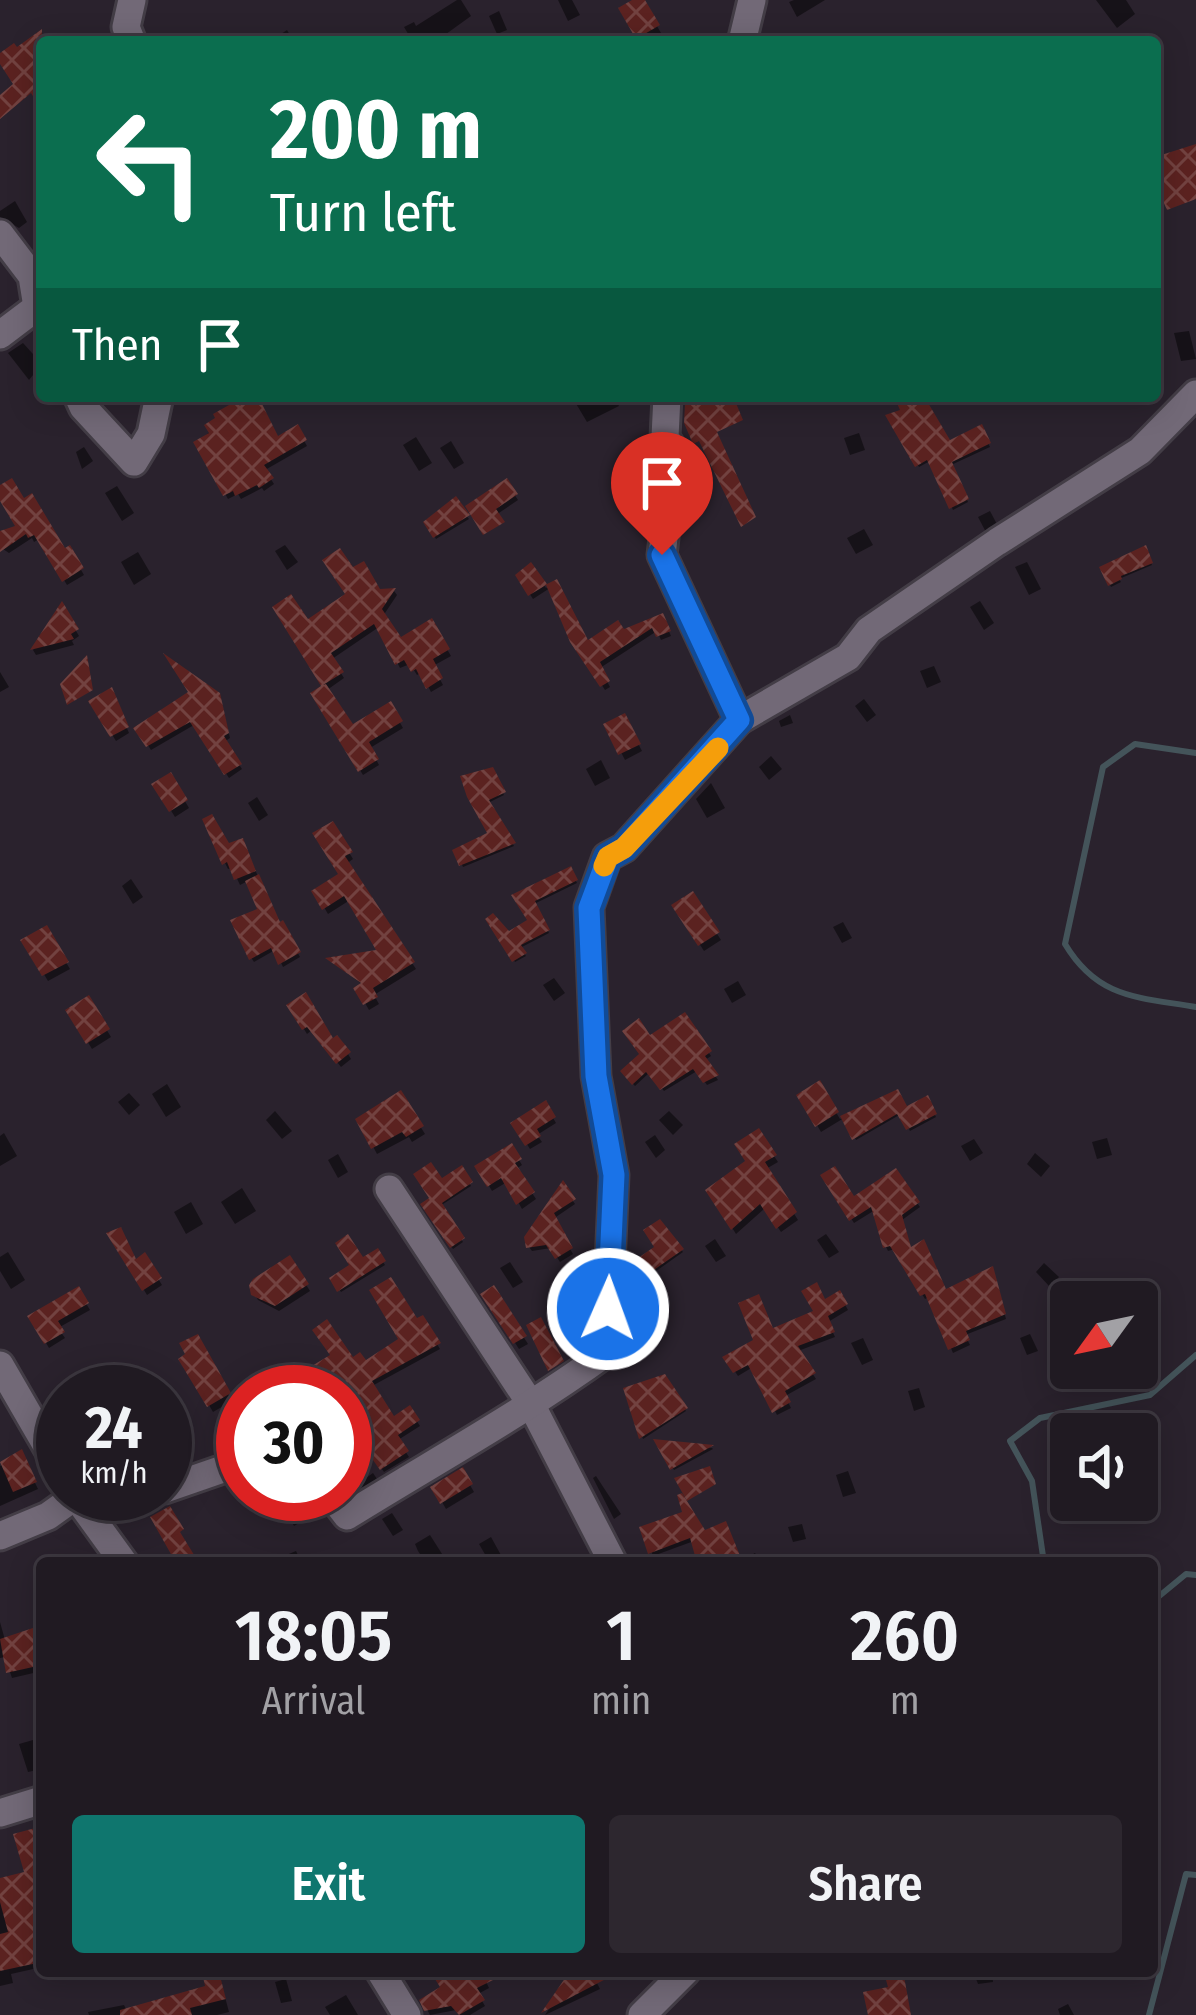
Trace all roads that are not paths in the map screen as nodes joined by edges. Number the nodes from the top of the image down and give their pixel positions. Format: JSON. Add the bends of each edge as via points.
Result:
{"nodes":[{"id":1,"x":133,"y":0,"type":"edge"},
{"id":2,"x":752,"y":0,"type":"edge"},
{"id":3,"x":130,"y":36,"type":"edge"},
{"id":4,"x":743,"y":36,"type":"edge"},
{"id":5,"x":0,"y":234,"type":"edge"},
{"id":6,"x":36,"y":302,"type":"edge"},
{"id":7,"x":1196,"y":394,"type":"edge"},
{"id":8,"x":83,"y":402,"type":"edge"},
{"id":9,"x":157,"y":402,"type":"edge"},
{"id":10,"x":667,"y":402,"type":"edge"},
{"id":11,"x":739,"y":720,"type":"junction"},
{"id":12,"x":389,"y":1189,"type":"dead end"},
{"id":13,"x":0,"y":1365,"type":"edge"},
{"id":14,"x":532,"y":1406,"type":"junction"},
{"id":15,"x":36,"y":1427,"type":"edge"},
{"id":16,"x":372,"y":1501,"type":"edge"},
{"id":17,"x":37,"y":1521,"type":"edge"},
{"id":18,"x":94,"y":1521,"type":"edge"},
{"id":19,"x":0,"y":1536,"type":"edge"},
{"id":20,"x":120,"y":1557,"type":"edge"},
{"id":21,"x":610,"y":1557,"type":"edge"},
{"id":22,"x":36,"y":1802,"type":"edge"},
{"id":23,"x":0,"y":1814,"type":"edge"},
{"id":24,"x":384,"y":1977,"type":"edge"},
{"id":25,"x":680,"y":1977,"type":"edge"},
{"id":26,"x":407,"y":2015,"type":"edge"},
{"id":27,"x":642,"y":2015,"type":"edge"}],
"edges":[{"from":1,"to":3,"type":"street"},
{"from":2,"to":4,"type":"street"},
{"from":5,"to":6,"type":"street","via":[[32,276]]},
{"from":7,"to":11,"type":"street","via":[[1140,451],[869,630],[848,657]]},
{"from":8,"to":9,"type":"street","via":[[134,462]]},
{"from":10,"to":11,"type":"street","via":[[665,437],[674,452],[662,555]]},
{"from":11,"to":14,"type":"street","via":[[608,857],[589,908],[596,1076],[614,1175],[606,1353]]},
{"from":12,"to":14,"type":"street"},
{"from":13,"to":15,"type":"street"},
{"from":14,"to":16,"type":"street"},
{"from":14,"to":21,"type":"street"},
{"from":17,"to":19,"type":"street"},
{"from":18,"to":20,"type":"street"},
{"from":22,"to":23,"type":"street"},
{"from":24,"to":26,"type":"street"},
{"from":25,"to":27,"type":"street"}]}
